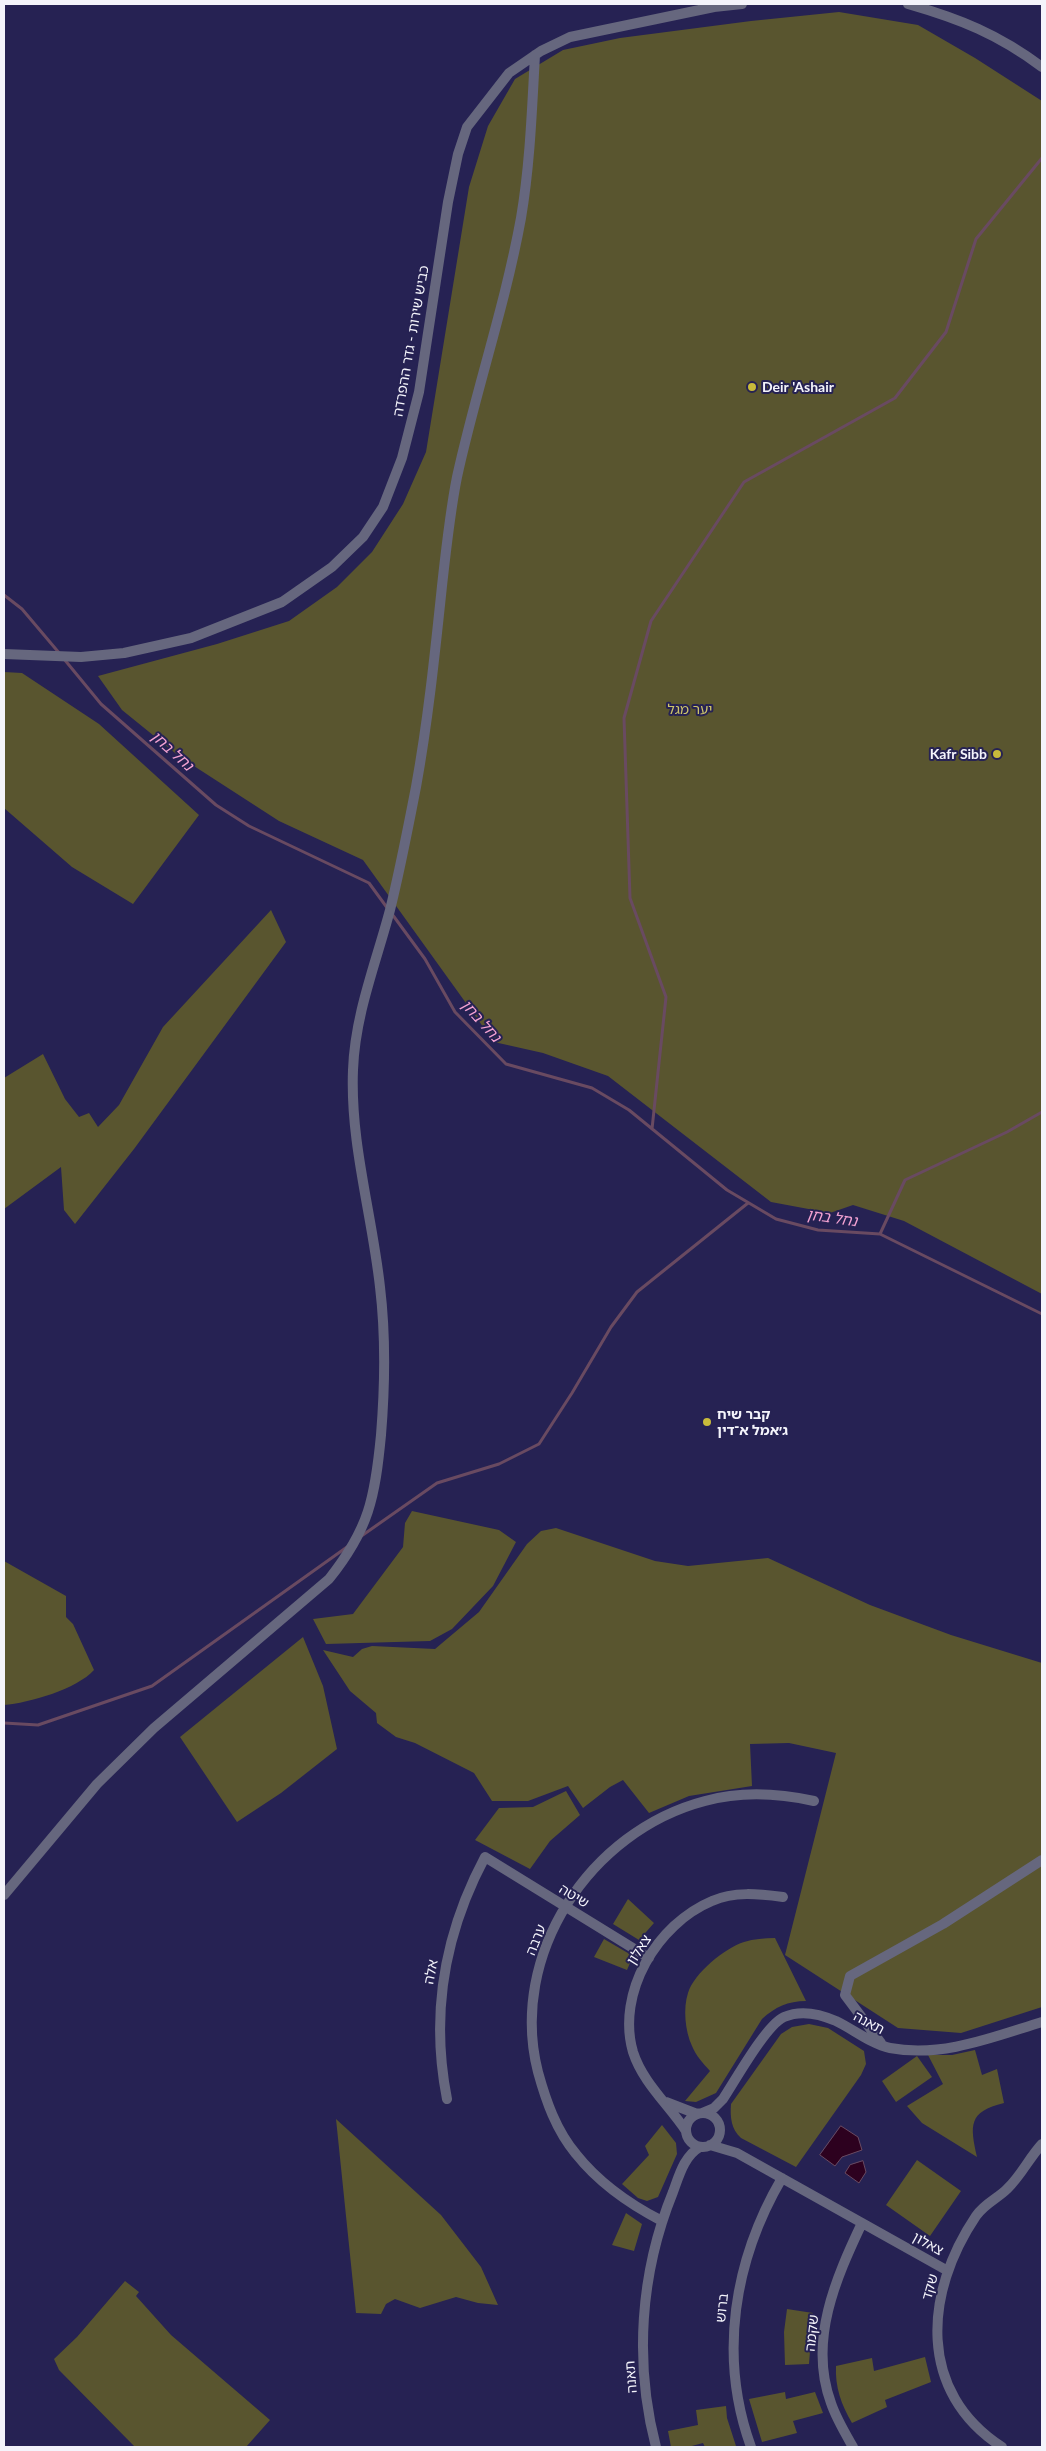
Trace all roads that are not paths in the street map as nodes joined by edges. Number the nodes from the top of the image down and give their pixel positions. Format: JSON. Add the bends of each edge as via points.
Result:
{"nodes":[{"id":1,"x":742,"y":4,"type":"edge"},
{"id":2,"x":908,"y":4,"type":"edge"},
{"id":3,"x":535,"y":55,"type":"junction"},
{"id":4,"x":1042,"y":68,"type":"edge"},
{"id":5,"x":4,"y":654,"type":"edge"},
{"id":6,"x":814,"y":1801,"type":"dead end"},
{"id":7,"x":485,"y":1857,"type":"joint"},
{"id":8,"x":1042,"y":1860,"type":"edge"},
{"id":9,"x":4,"y":1895,"type":"edge"},
{"id":10,"x":783,"y":1897,"type":"dead end"},
{"id":11,"x":565,"y":1906,"type":"junction"},
{"id":12,"x":649,"y":1958,"type":"junction"},
{"id":13,"x":1042,"y":2022,"type":"edge"},
{"id":14,"x":883,"y":2046,"type":"junction"},
{"id":15,"x":447,"y":2099,"type":"dead end"},
{"id":16,"x":723,"y":2099,"type":"junction"},
{"id":17,"x":663,"y":2100,"type":"junction"},
{"id":18,"x":700,"y":2114,"type":"junction"},
{"id":19,"x":719,"y":2128,"type":"junction"},
{"id":20,"x":687,"y":2134,"type":"junction"},
{"id":21,"x":1042,"y":2144,"type":"edge"},
{"id":22,"x":705,"y":2146,"type":"junction"},
{"id":23,"x":737,"y":2152,"type":"junction"},
{"id":24,"x":686,"y":2162,"type":"junction"},
{"id":25,"x":782,"y":2178,"type":"junction"},
{"id":26,"x":662,"y":2221,"type":"junction"},
{"id":27,"x":862,"y":2223,"type":"junction"},
{"id":28,"x":948,"y":2271,"type":"junction"},
{"id":29,"x":997,"y":2446,"type":"edge"},
{"id":30,"x":656,"y":2447,"type":"edge"},
{"id":31,"x":752,"y":2447,"type":"edge"},
{"id":32,"x":853,"y":2447,"type":"edge"}],
"edges":[{"from":1,"to":3,"type":"street","name":"כביש שירות - גדר ההפרדה","via":[[570,37]]},
{"from":2,"to":4,"type":"street","via":[[948,15],[987,31]]},
{"from":3,"to":5,"type":"street","name":"כביש שירות - גדר ההפרדה","via":[[509,73],[466,127],[448,202],[417,402],[383,507],[363,537],[332,567],[282,602],[191,638],[124,653],[81,658]]},
{"from":3,"to":9,"type":"street","via":[[521,220],[457,479],[416,788],[390,909],[356,1037],[353,1072],[355,1128],[380,1283],[384,1337],[384,1397],[378,1469],[371,1504],[351,1552],[329,1579],[147,1735],[97,1784]]},
{"from":6,"to":11,"type":"street","name":"ערבה","via":[[746,1794],[680,1809],[614,1849],[587,1876]]},
{"from":7,"to":11,"type":"street","name":"שיטה"},
{"from":7,"to":15,"type":"street","name":"אלה","via":[[460,1911],[441,1992],[439,2047]]},
{"from":8,"to":14,"type":"street","via":[[942,1924],[850,1976],[845,1995]]},
{"from":10,"to":12,"type":"street","name":"צאלון","via":[[744,1894],[712,1901],[682,1920]]},
{"from":11,"to":12,"type":"street","name":"שיטה"},
{"from":11,"to":26,"type":"street","name":"ערבה","via":[[540,1965],[532,1999],[532,2040],[550,2111],[575,2153],[609,2188]]},
{"from":12,"to":17,"type":"street","name":"צאלון","via":[[633,1992],[630,2031],[638,2066]]},
{"from":13,"to":14,"type":"street","name":"תאנה","via":[[943,2049],[916,2051]]},
{"from":14,"to":16,"type":"street","name":"תאנה","via":[[824,2016],[789,2015],[768,2031]]},
{"from":16,"to":18,"type":"street","name":"תאנה","via":[[714,2108]]},
{"from":16,"to":19,"type":"street","name":"תאנה"},
{"from":17,"to":18,"type":"street","name":"צאלון"},
{"from":17,"to":20,"type":"street","name":"צאלון"},
{"from":18,"to":19,"type":"street","via":[[712,2116]]},
{"from":18,"to":20,"type":"street","via":[[689,2120]]},
{"from":19,"to":22,"type":"street"},
{"from":19,"to":23,"type":"street","name":"צאלון"},
{"from":20,"to":22,"type":"street"},
{"from":20,"to":24,"type":"street","name":"תאנה"},
{"from":21,"to":28,"type":"street","name":"שקד","via":[[1007,2189],[982,2208]]},
{"from":22,"to":23,"type":"street","name":"צאלון"},
{"from":22,"to":24,"type":"street","name":"תאנה"},
{"from":23,"to":25,"type":"street","name":"צאלון"},
{"from":24,"to":26,"type":"street","name":"תאנה"},
{"from":25,"to":27,"type":"street","name":"צאלון"},
{"from":25,"to":31,"type":"street","name":"ברוש","via":[[754,2234],[737,2291],[735,2373]]},
{"from":26,"to":30,"type":"street","name":"תאנה","via":[[650,2266],[643,2330],[646,2396]]},
{"from":27,"to":28,"type":"street","name":"צאלון"},
{"from":27,"to":32,"type":"street","name":"שקמה","via":[[836,2283],[822,2343],[830,2402]]},
{"from":28,"to":29,"type":"street","name":"שקד","via":[[939,2300],[937,2332],[946,2383],[967,2415]]}]}
